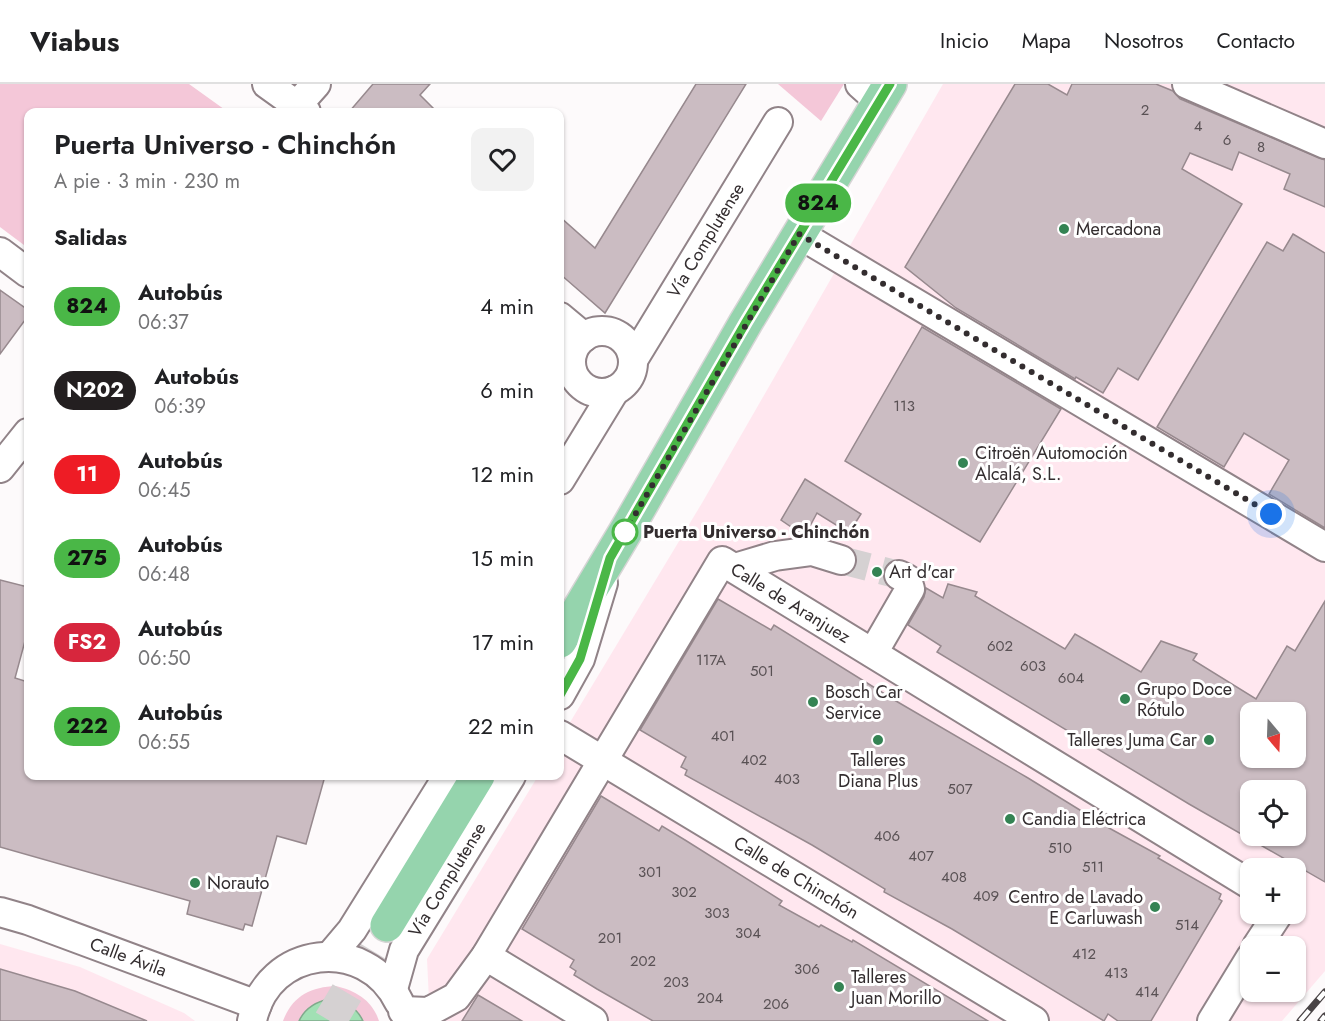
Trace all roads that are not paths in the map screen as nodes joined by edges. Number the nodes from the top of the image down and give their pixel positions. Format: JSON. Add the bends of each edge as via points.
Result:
{"nodes":[{"id":1,"x":267,"y":84,"type":"edge"},
{"id":2,"x":316,"y":84,"type":"edge"},
{"id":3,"x":1187,"y":84,"type":"edge"},
{"id":4,"x":876,"y":90,"type":"edge"},
{"id":5,"x":296,"y":108,"type":"edge"},
{"id":6,"x":299,"y":108,"type":"edge"},
{"id":7,"x":778,"y":122,"type":"dead end"},
{"id":8,"x":1325,"y":144,"type":"edge"},
{"id":9,"x":799,"y":234,"type":"junction"},
{"id":10,"x":0,"y":252,"type":"edge"},
{"id":11,"x":24,"y":270,"type":"edge"},
{"id":12,"x":564,"y":320,"type":"edge"},
{"id":13,"x":584,"y":337,"type":"junction"},
{"id":14,"x":633,"y":360,"type":"junction"},
{"id":15,"x":615,"y":390,"type":"junction"},
{"id":16,"x":24,"y":438,"type":"edge"},
{"id":17,"x":0,"y":468,"type":"edge"},
{"id":18,"x":564,"y":473,"type":"edge"},
{"id":19,"x":1325,"y":547,"type":"edge"},
{"id":20,"x":610,"y":558,"type":"junction"},
{"id":21,"x":841,"y":560,"type":"tunnel mouth"},
{"id":22,"x":735,"y":568,"type":"junction"},
{"id":23,"x":899,"y":575,"type":"dead end"},
{"id":24,"x":564,"y":607,"type":"edge"},
{"id":25,"x":564,"y":634,"type":"edge"},
{"id":26,"x":873,"y":653,"type":"junction"},
{"id":27,"x":564,"y":688,"type":"edge"},
{"id":28,"x":564,"y":737,"type":"edge"},
{"id":29,"x":602,"y":760,"type":"junction"},
{"id":30,"x":446,"y":780,"type":"edge"},
{"id":31,"x":476,"y":780,"type":"edge"},
{"id":32,"x":509,"y":780,"type":"edge"},
{"id":33,"x":1240,"y":878,"type":"edge"},
{"id":34,"x":0,"y":912,"type":"edge"},
{"id":35,"x":387,"y":925,"type":"tunnel mouth"},
{"id":36,"x":330,"y":956,"type":"junction"},
{"id":37,"x":486,"y":956,"type":"junction"},
{"id":38,"x":1240,"y":975,"type":"edge"},
{"id":39,"x":400,"y":1007,"type":"edge"},
{"id":40,"x":254,"y":1013,"type":"edge"},
{"id":41,"x":593,"y":1021,"type":"edge"},
{"id":42,"x":1034,"y":1021,"type":"edge"},
{"id":43,"x":1212,"y":1021,"type":"edge"}],
"edges":[{"from":1,"to":5,"type":"street"},
{"from":2,"to":6,"type":"street"},
{"from":3,"to":8,"type":"street"},
{"from":4,"to":9,"type":"main road"},
{"from":7,"to":14,"type":"street","name":"Vía Complutense"},
{"from":9,"to":19,"type":"street"},
{"from":9,"to":20,"type":"main road"},
{"from":10,"to":11,"type":"street"},
{"from":12,"to":13,"type":"street"},
{"from":13,"to":14,"type":"street","via":[[602,331],[620,336]]},
{"from":13,"to":15,"type":"street","via":[[573,353],[574,373],[586,388]]},
{"from":14,"to":15,"type":"street","via":[[629,377]]},
{"from":15,"to":18,"type":"street"},
{"from":16,"to":17,"type":"street"},
{"from":20,"to":24,"type":"street"},
{"from":20,"to":25,"type":"main road"},
{"from":20,"to":27,"type":"street","via":[[580,659]]},
{"from":21,"to":22,"type":"street","via":[[812,551],[775,556]]},
{"from":22,"to":26,"type":"street","name":"Calle de Aranjuez"},
{"from":22,"to":29,"type":"street","name":"Calle de Aranjuez","via":[[722,561]]},
{"from":23,"to":26,"type":"street","via":[[907,579],[910,590]]},
{"from":26,"to":33,"type":"street","name":"Calle de Aranjuez"},
{"from":28,"to":29,"type":"street","name":"Calle de Chinchón"},
{"from":29,"to":37,"type":"street","name":"Calle de Aranjuez"},
{"from":29,"to":42,"type":"street","name":"Calle de Chinchón"},
{"from":30,"to":36,"type":"street","via":[[352,930]]},
{"from":31,"to":35,"type":"main road","name":"Vía Complutense"},
{"from":32,"to":39,"type":"street","name":"Vía Complutense","via":[[404,950]]},
{"from":34,"to":40,"type":"street","name":"Calle Ávila"},
{"from":36,"to":39,"type":"street","via":[[354,960],[376,971]]},
{"from":36,"to":40,"type":"street","via":[[304,960],[290,967],[267,987]]},
{"from":37,"to":39,"type":"street","name":"Calle de Aranjuez","via":[[456,998],[428,1012]]},
{"from":37,"to":41,"type":"street"},
{"from":38,"to":43,"type":"street"}]}
